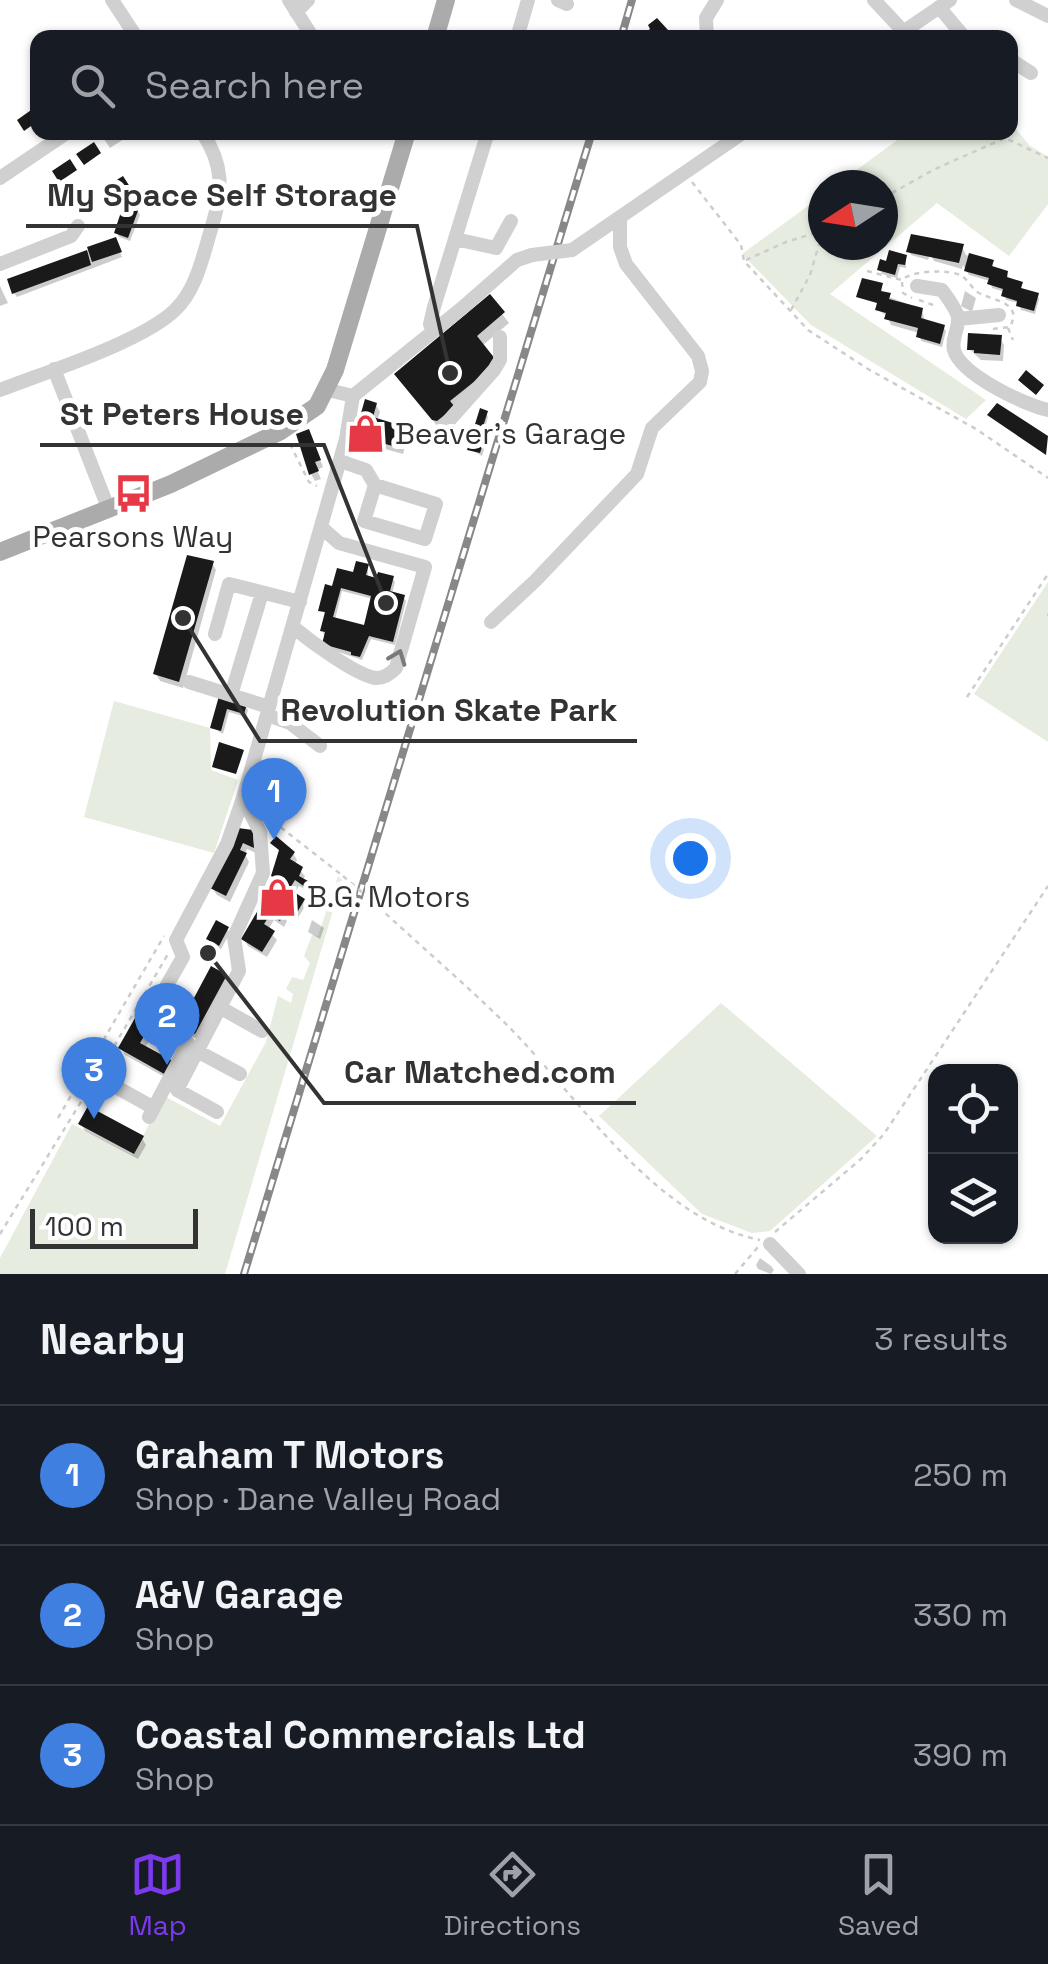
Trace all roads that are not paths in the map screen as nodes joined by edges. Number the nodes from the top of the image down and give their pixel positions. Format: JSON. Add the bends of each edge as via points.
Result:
{"nodes":[{"id":1,"x":112,"y":0,"type":"edge"},
{"id":2,"x":308,"y":0,"type":"edge"},
{"id":3,"x":446,"y":0,"type":"edge"},
{"id":4,"x":528,"y":0,"type":"edge"},
{"id":5,"x":717,"y":0,"type":"edge"},
{"id":6,"x":874,"y":0,"type":"edge"},
{"id":7,"x":1016,"y":0,"type":"edge"},
{"id":8,"x":944,"y":3,"type":"edge"},
{"id":9,"x":292,"y":6,"type":"edge"},
{"id":10,"x":1048,"y":16,"type":"edge"},
{"id":11,"x":131,"y":30,"type":"edge"},
{"id":12,"x":308,"y":30,"type":"edge"},
{"id":13,"x":437,"y":30,"type":"edge"},
{"id":14,"x":519,"y":30,"type":"edge"},
{"id":15,"x":707,"y":30,"type":"edge"},
{"id":16,"x":895,"y":30,"type":"edge"},
{"id":17,"x":906,"y":30,"type":"edge"},
{"id":18,"x":956,"y":30,"type":"edge"},
{"id":19,"x":1018,"y":65,"type":"edge"},
{"id":20,"x":1030,"y":74,"type":"dead end"},
{"id":21,"x":56,"y":140,"type":"edge"},
{"id":22,"x":207,"y":140,"type":"edge"},
{"id":23,"x":404,"y":140,"type":"edge"},
{"id":24,"x":486,"y":140,"type":"edge"},
{"id":25,"x":732,"y":140,"type":"edge"},
{"id":26,"x":0,"y":178,"type":"edge"},
{"id":27,"x":620,"y":220,"type":"junction"},
{"id":28,"x":512,"y":221,"type":"dead end"},
{"id":29,"x":78,"y":226,"type":"dead end"},
{"id":30,"x":455,"y":239,"type":"junction"},
{"id":31,"x":0,"y":264,"type":"edge"},
{"id":32,"x":910,"y":283,"type":"road end"},
{"id":33,"x":958,"y":318,"type":"junction"},
{"id":34,"x":1004,"y":321,"type":"road end"},
{"id":35,"x":432,"y":332,"type":"junction"},
{"id":36,"x":500,"y":338,"type":"dead end"},
{"id":37,"x":54,"y":368,"type":"junction"},
{"id":38,"x":0,"y":390,"type":"edge"},
{"id":39,"x":328,"y":390,"type":"junction"},
{"id":40,"x":353,"y":396,"type":"junction"},
{"id":41,"x":1048,"y":410,"type":"edge"},
{"id":42,"x":436,"y":435,"type":"dead end"},
{"id":43,"x":340,"y":462,"type":"junction"},
{"id":44,"x":375,"y":485,"type":"junction"},
{"id":45,"x":109,"y":510,"type":"junction"},
{"id":46,"x":321,"y":527,"type":"junction"},
{"id":47,"x":0,"y":552,"type":"edge"},
{"id":48,"x":262,"y":592,"type":"junction"},
{"id":49,"x":300,"y":602,"type":"junction"},
{"id":50,"x":491,"y":622,"type":"dead end"},
{"id":51,"x":292,"y":628,"type":"junction"},
{"id":52,"x":215,"y":634,"type":"dead end"},
{"id":53,"x":189,"y":682,"type":"dead end"},
{"id":54,"x":231,"y":695,"type":"junction"},
{"id":55,"x":268,"y":711,"type":"junction"},
{"id":56,"x":320,"y":746,"type":"dead end"},
{"id":57,"x":243,"y":798,"type":"junction"},
{"id":58,"x":221,"y":1008,"type":"junction"},
{"id":59,"x":262,"y":1031,"type":"dead end"},
{"id":60,"x":198,"y":1051,"type":"junction"},
{"id":61,"x":240,"y":1074,"type":"dead end"},
{"id":62,"x":107,"y":1082,"type":"dead end"},
{"id":63,"x":218,"y":1112,"type":"dead end"},
{"id":64,"x":769,"y":1240,"type":"road end"},
{"id":65,"x":799,"y":1274,"type":"edge"}],
"edges":[{"from":1,"to":11,"type":"street"},
{"from":2,"to":9,"type":"street"},
{"from":3,"to":13,"type":"main road"},
{"from":4,"to":14,"type":"street"},
{"from":5,"to":15,"type":"street"},
{"from":6,"to":16,"type":"street"},
{"from":7,"to":10,"type":"street"},
{"from":8,"to":17,"type":"street"},
{"from":8,"to":18,"type":"street"},
{"from":9,"to":12,"type":"street"},
{"from":19,"to":20,"type":"street"},
{"from":21,"to":26,"type":"street"},
{"from":22,"to":37,"type":"street","via":[[219,162],[221,196],[195,280],[176,309],[148,330]]},
{"from":23,"to":39,"type":"main road"},
{"from":24,"to":30,"type":"street"},
{"from":25,"to":27,"type":"street"},
{"from":27,"to":35,"type":"street","bridge":true,"via":[[572,250],[517,260]]},
{"from":27,"to":50,"type":"street","via":[[626,264],[698,356],[702,377],[652,428],[637,474]]},
{"from":28,"to":30,"type":"street","via":[[496,248]]},
{"from":29,"to":31,"type":"street","via":[[71,236]]},
{"from":30,"to":35,"type":"street"},
{"from":32,"to":33,"type":"street","via":[[942,290]]},
{"from":33,"to":34,"type":"street"},
{"from":33,"to":41,"type":"street","via":[[954,349],[960,361],[997,388]]},
{"from":35,"to":40,"type":"street"},
{"from":36,"to":42,"type":"street","via":[[494,370]]},
{"from":37,"to":38,"type":"street"},
{"from":37,"to":45,"type":"street"},
{"from":39,"to":40,"type":"street"},
{"from":39,"to":45,"type":"main road","via":[[302,419],[279,432]]},
{"from":40,"to":43,"type":"street"},
{"from":43,"to":44,"type":"street","via":[[366,470]]},
{"from":43,"to":46,"type":"street"},
{"from":44,"to":44,"type":"street","via":[[436,504],[425,539],[364,520]]},
{"from":45,"to":47,"type":"main road"},
{"from":46,"to":49,"type":"street"},
{"from":51,"to":46,"type":"street","one_way":true,"via":[[376,678],[396,668],[425,568],[339,543]]},
{"from":48,"to":49,"type":"street"},
{"from":48,"to":52,"type":"street","via":[[229,584]]},
{"from":48,"to":54,"type":"street"},
{"from":49,"to":51,"type":"street"},
{"from":51,"to":55,"type":"street"},
{"from":53,"to":54,"type":"street"},
{"from":54,"to":55,"type":"street"},
{"from":55,"to":56,"type":"street"},
{"from":55,"to":57,"type":"street"},
{"from":57,"to":58,"type":"street","via":[[260,832],[263,873],[234,937],[239,971]]},
{"from":57,"to":62,"type":"street","via":[[227,844],[170,937],[182,957],[158,1008],[188,1044],[152,1113]]},
{"from":58,"to":59,"type":"street"},
{"from":58,"to":60,"type":"street"},
{"from":60,"to":61,"type":"street"},
{"from":60,"to":63,"type":"street","via":[[176,1090]]},
{"from":64,"to":65,"type":"street"}]}
